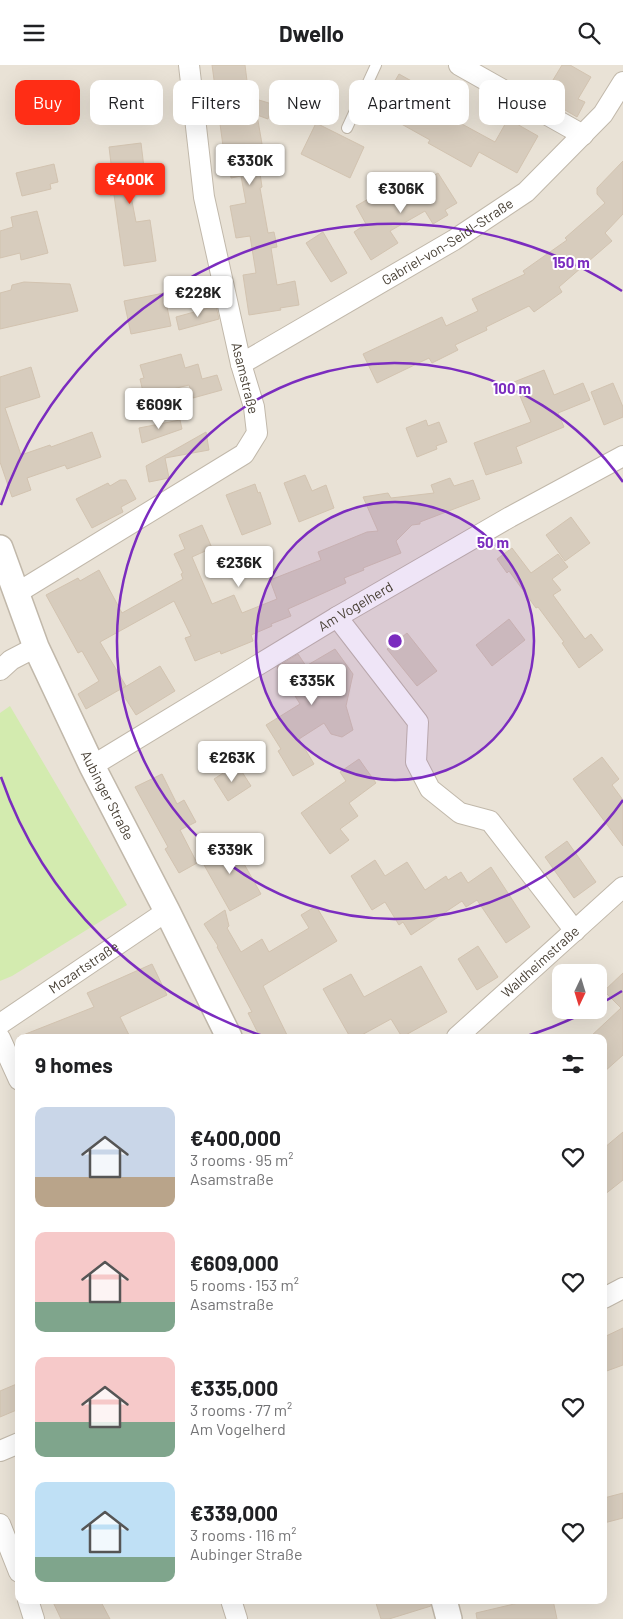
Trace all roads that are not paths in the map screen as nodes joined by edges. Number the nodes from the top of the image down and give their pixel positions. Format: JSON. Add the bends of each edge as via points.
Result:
{"nodes":[{"id":1,"x":189,"y":65,"type":"edge"},
{"id":2,"x":376,"y":65,"type":"edge"},
{"id":3,"x":459,"y":65,"type":"edge"},
{"id":4,"x":623,"y":82,"type":"edge"},
{"id":5,"x":346,"y":128,"type":"dead end"},
{"id":6,"x":583,"y":135,"type":"junction"},
{"id":7,"x":240,"y":364,"type":"junction"},
{"id":8,"x":623,"y":456,"type":"edge"},
{"id":9,"x":0,"y":549,"type":"edge"},
{"id":10,"x":17,"y":593,"type":"junction"},
{"id":11,"x":337,"y":617,"type":"junction"},
{"id":12,"x":36,"y":647,"type":"junction"},
{"id":13,"x":0,"y":670,"type":"edge"},
{"id":14,"x":92,"y":766,"type":"junction"},
{"id":15,"x":623,"y":887,"type":"edge"},
{"id":16,"x":167,"y":911,"type":"junction"},
{"id":17,"x":575,"y":931,"type":"junction"},
{"id":18,"x":0,"y":1024,"type":"edge"},
{"id":19,"x":228,"y":1034,"type":"edge"},
{"id":20,"x":460,"y":1034,"type":"edge"},
{"id":21,"x":0,"y":1038,"type":"edge"},
{"id":22,"x":15,"y":1071,"type":"edge"},
{"id":23,"x":623,"y":1288,"type":"edge"},
{"id":24,"x":607,"y":1296,"type":"edge"},
{"id":25,"x":15,"y":1445,"type":"edge"},
{"id":26,"x":0,"y":1451,"type":"edge"},
{"id":27,"x":0,"y":1524,"type":"edge"},
{"id":28,"x":15,"y":1562,"type":"edge"},
{"id":29,"x":29,"y":1604,"type":"edge"},
{"id":30,"x":232,"y":1604,"type":"edge"},
{"id":31,"x":445,"y":1604,"type":"edge"},
{"id":32,"x":34,"y":1619,"type":"edge"},
{"id":33,"x":237,"y":1619,"type":"edge"},
{"id":34,"x":449,"y":1619,"type":"edge"}],
"edges":[{"from":1,"to":7,"type":"street","name":"Asamstraße","via":[[204,197]]},
{"from":2,"to":5,"type":"lane"},
{"from":3,"to":6,"type":"street"},
{"from":4,"to":6,"type":"street","name":"Gabriel-von-Seidl-Straße","via":[[604,115]]},
{"from":6,"to":7,"type":"street","name":"Gabriel-von-Seidl-Straße","via":[[526,192],[462,234]]},
{"from":7,"to":10,"type":"street","name":"Asamstraße","via":[[254,407],[257,433],[244,454]]},
{"from":8,"to":11,"type":"street","name":"Am Vogelherd"},
{"from":9,"to":10,"type":"street","name":"Aubinger Straße"},
{"from":10,"to":12,"type":"street","name":"Aubinger Straße"},
{"from":11,"to":14,"type":"street","name":"Am Vogelherd"},
{"from":11,"to":17,"type":"street","via":[[418,722],[416,762],[430,789],[460,813],[490,821]]},
{"from":12,"to":13,"type":"street","via":[[11,660]]},
{"from":12,"to":14,"type":"street","name":"Aubinger Straße"},
{"from":14,"to":16,"type":"street","name":"Aubinger Straße"},
{"from":15,"to":17,"type":"street","name":"Waldheimstraße"},
{"from":16,"to":18,"type":"street","name":"Mozartstraße"},
{"from":16,"to":19,"type":"street","name":"Aubinger Straße"},
{"from":17,"to":20,"type":"street","name":"Waldheimstraße"},
{"from":21,"to":22,"type":"street"},
{"from":23,"to":24,"type":"street"},
{"from":25,"to":26,"type":"street"},
{"from":27,"to":28,"type":"street"},
{"from":29,"to":32,"type":"street"},
{"from":30,"to":33,"type":"street"},
{"from":31,"to":34,"type":"street"}]}
